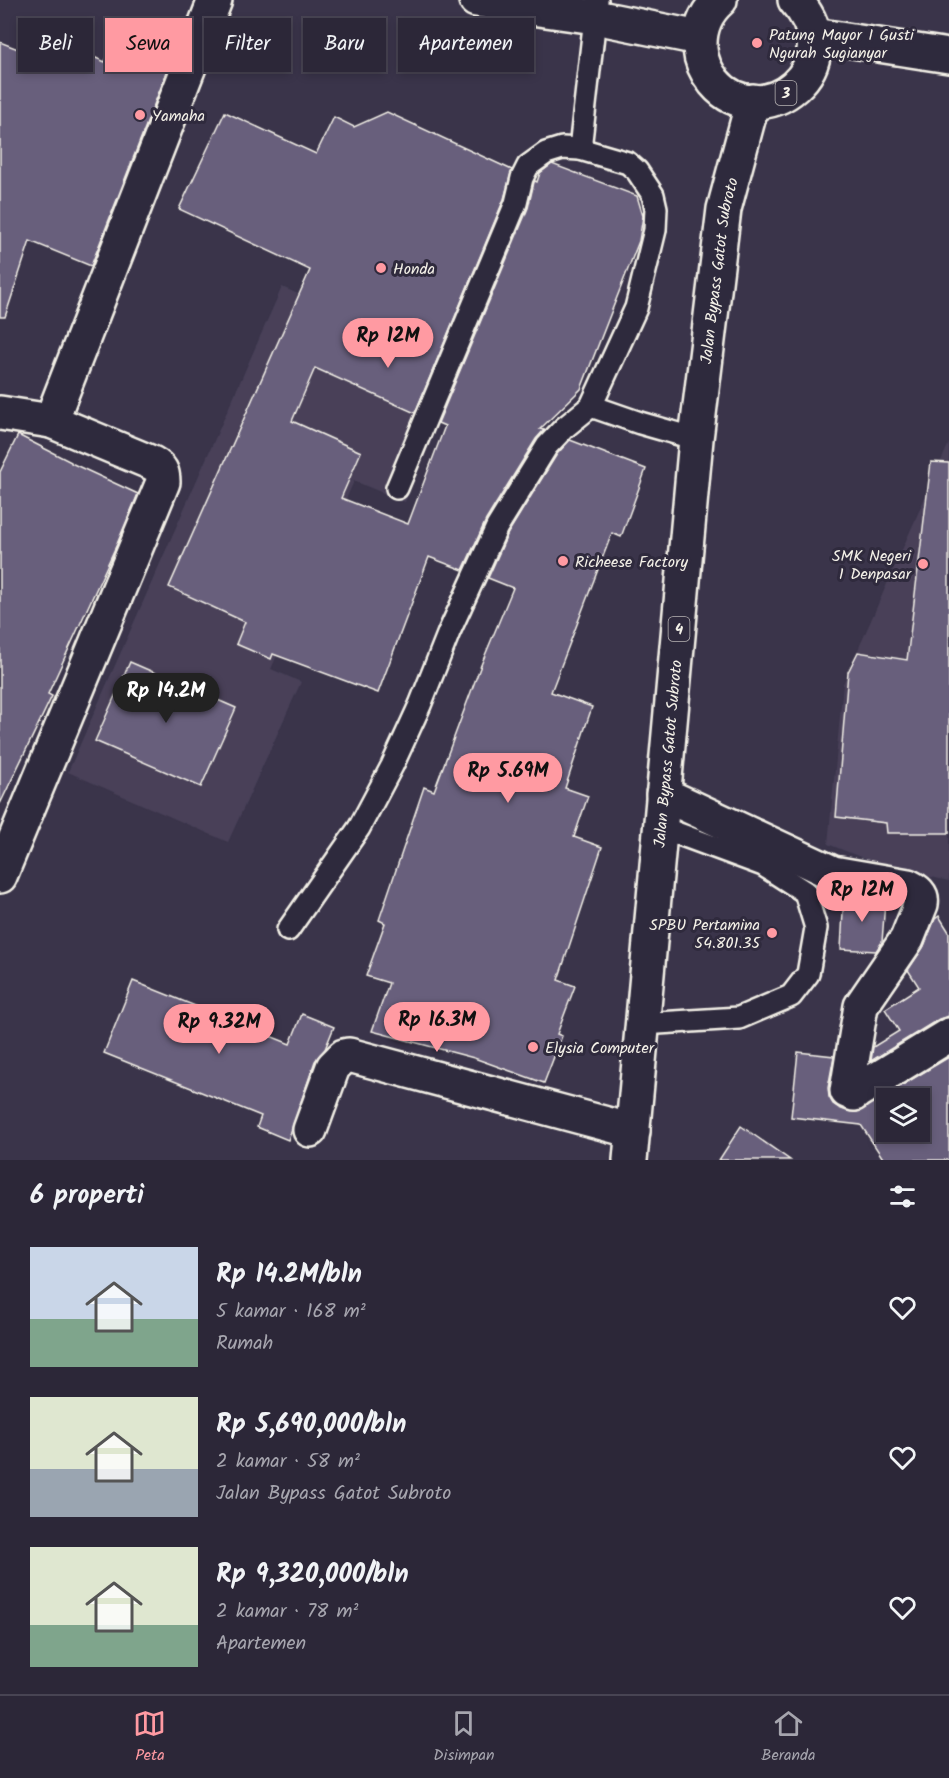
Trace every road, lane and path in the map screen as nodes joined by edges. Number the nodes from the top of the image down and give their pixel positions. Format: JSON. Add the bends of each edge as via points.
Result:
{"nodes":[{"id":1,"x":215,"y":0,"type":"edge"},
{"id":2,"x":476,"y":0,"type":"edge"},
{"id":3,"x":720,"y":0,"type":"edge"},
{"id":4,"x":795,"y":0,"type":"edge"},
{"id":5,"x":596,"y":9,"type":"edge"},
{"id":6,"x":814,"y":35,"type":"junction"},
{"id":7,"x":699,"y":38,"type":"junction"},
{"id":8,"x":949,"y":56,"type":"edge"},
{"id":9,"x":753,"y":101,"type":"junction"},
{"id":10,"x":580,"y":149,"type":"junction"},
{"id":11,"x":591,"y":406,"type":"junction"},
{"id":12,"x":0,"y":413,"type":"edge"},
{"id":13,"x":51,"y":421,"type":"junction"},
{"id":14,"x":696,"y":439,"type":"junction"},
{"id":15,"x":397,"y":488,"type":"dead end"},
{"id":16,"x":663,"y":794,"type":"junction"},
{"id":17,"x":660,"y":827,"type":"junction"},
{"id":18,"x":0,"y":876,"type":"edge"},
{"id":19,"x":288,"y":930,"type":"dead end"},
{"id":20,"x":642,"y":1024,"type":"junction"},
{"id":21,"x":949,"y":1035,"type":"edge"},
{"id":22,"x":310,"y":1130,"type":"dead end"},
{"id":23,"x":632,"y":1146,"type":"edge"}],
"edges":[{"from":1,"to":13,"type":"main road"},
{"from":2,"to":5,"type":"main road"},
{"from":3,"to":7,"type":"main road","via":[[704,21]]},
{"from":4,"to":6,"type":"main road","number":"3","via":[[811,21]]},
{"from":5,"to":7,"type":"main road"},
{"from":5,"to":10,"type":"lane"},
{"from":6,"to":8,"type":"main road"},
{"from":6,"to":9,"type":"main road","number":"3","via":[[814,56],[806,75],[792,90],[774,99]]},
{"from":7,"to":9,"type":"main road","number":"3","via":[[708,75],[720,89]]},
{"from":9,"to":14,"type":"main road","name":"Jalan Bypass Gatot Subroto","number":"4","via":[[724,209]]},
{"from":10,"to":11,"type":"lane","via":[[628,163],[648,186],[656,208],[655,230],[636,308]]},
{"from":10,"to":15,"type":"lane","via":[[562,148],[546,153],[528,166]]},
{"from":11,"to":14,"type":"lane"},
{"from":11,"to":19,"type":"lane","via":[[547,446],[497,527],[392,766],[359,828]]},
{"from":12,"to":13,"type":"main road"},
{"from":13,"to":18,"type":"main road","via":[[153,463],[160,467],[163,482]]},
{"from":14,"to":16,"type":"main road","name":"Jalan Bypass Gatot Subroto","number":"4"},
{"from":16,"to":17,"type":"main road","name":"Jalan Bypass Gatot Subroto","number":"4"},
{"from":16,"to":21,"type":"main road","via":[[833,873],[908,885],[918,891],[921,904],[906,939],[861,1006],[847,1091],[854,1094]]},
{"from":17,"to":20,"type":"main road","name":"Jalan Bypass Gatot Subroto","number":"4"},
{"from":17,"to":20,"type":"lane","via":[[763,865],[796,886],[805,892],[816,928],[808,974],[791,996],[739,1018]]},
{"from":20,"to":23,"type":"main road","name":"Jalan Bypass Gatot Subroto","number":"4"},
{"from":22,"to":23,"type":"main road","via":[[333,1067],[349,1055]]}]}
